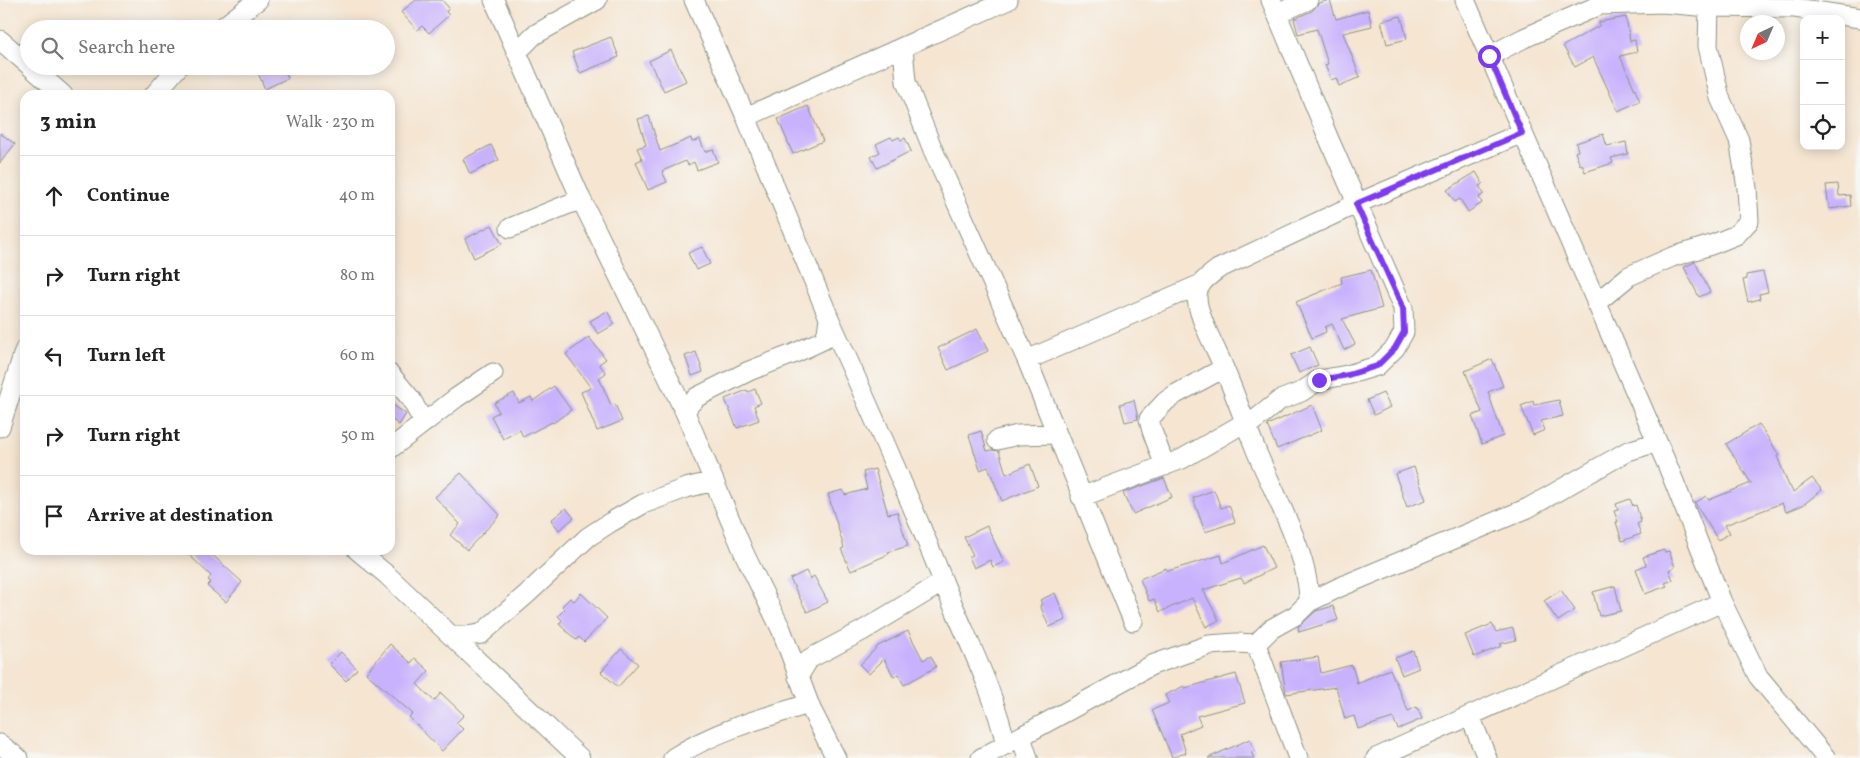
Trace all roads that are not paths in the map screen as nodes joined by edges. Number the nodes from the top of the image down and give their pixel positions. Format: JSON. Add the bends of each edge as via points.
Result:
{"nodes":[{"id":1,"x":258,"y":0,"type":"edge"},
{"id":2,"x":494,"y":0,"type":"edge"},
{"id":3,"x":597,"y":0,"type":"edge"},
{"id":4,"x":694,"y":0,"type":"edge"},
{"id":5,"x":1008,"y":0,"type":"edge"},
{"id":6,"x":1308,"y":0,"type":"edge"},
{"id":7,"x":1465,"y":0,"type":"edge"},
{"id":8,"x":1612,"y":2,"type":"edge"},
{"id":9,"x":1274,"y":7,"type":"edge"},
{"id":10,"x":1709,"y":7,"type":"junction"},
{"id":11,"x":1835,"y":7,"type":"edge"},
{"id":12,"x":1860,"y":18,"type":"edge"},
{"id":13,"x":232,"y":20,"type":"edge"},
{"id":14,"x":0,"y":40,"type":"edge"},
{"id":15,"x":903,"y":48,"type":"junction"},
{"id":16,"x":518,"y":51,"type":"junction"},
{"id":17,"x":1489,"y":56,"type":"junction"},
{"id":18,"x":20,"y":58,"type":"edge"},
{"id":19,"x":40,"y":75,"type":"edge"},
{"id":20,"x":171,"y":75,"type":"edge"},
{"id":21,"x":57,"y":90,"type":"edge"},
{"id":22,"x":158,"y":90,"type":"edge"},
{"id":23,"x":746,"y":117,"type":"junction"},
{"id":24,"x":1522,"y":133,"type":"junction"},
{"id":25,"x":582,"y":198,"type":"junction"},
{"id":26,"x":1356,"y":204,"type":"junction"},
{"id":27,"x":510,"y":228,"type":"dead end"},
{"id":28,"x":1200,"y":284,"type":"junction"},
{"id":29,"x":1596,"y":303,"type":"junction"},
{"id":30,"x":830,"y":318,"type":"junction"},
{"id":31,"x":1026,"y":360,"type":"junction"},
{"id":32,"x":20,"y":365,"type":"edge"},
{"id":33,"x":1224,"y":368,"type":"junction"},
{"id":34,"x":493,"y":374,"type":"dead end"},
{"id":35,"x":395,"y":380,"type":"edge"},
{"id":36,"x":685,"y":412,"type":"junction"},
{"id":37,"x":424,"y":423,"type":"junction"},
{"id":38,"x":1245,"y":425,"type":"junction"},
{"id":39,"x":0,"y":427,"type":"edge"},
{"id":40,"x":1057,"y":434,"type":"junction"},
{"id":41,"x":996,"y":440,"type":"dead end"},
{"id":42,"x":1657,"y":442,"type":"junction"},
{"id":43,"x":395,"y":445,"type":"edge"},
{"id":44,"x":1165,"y":466,"type":"junction"},
{"id":45,"x":714,"y":481,"type":"junction"},
{"id":46,"x":1081,"y":497,"type":"junction"},
{"id":47,"x":363,"y":555,"type":"edge"},
{"id":48,"x":943,"y":582,"type":"junction"},
{"id":49,"x":1310,"y":602,"type":"junction"},
{"id":50,"x":1722,"y":602,"type":"junction"},
{"id":51,"x":1133,"y":621,"type":"dead end"},
{"id":52,"x":452,"y":636,"type":"junction"},
{"id":53,"x":1256,"y":644,"type":"junction"},
{"id":54,"x":798,"y":676,"type":"junction"},
{"id":55,"x":809,"y":704,"type":"junction"},
{"id":56,"x":1470,"y":716,"type":"junction"},
{"id":57,"x":1014,"y":741,"type":"junction"},
{"id":58,"x":0,"y":744,"type":"edge"},
{"id":59,"x":18,"y":758,"type":"edge"},
{"id":60,"x":580,"y":758,"type":"edge"},
{"id":61,"x":673,"y":758,"type":"edge"},
{"id":62,"x":836,"y":758,"type":"edge"},
{"id":63,"x":981,"y":758,"type":"edge"},
{"id":64,"x":1028,"y":758,"type":"edge"},
{"id":65,"x":1298,"y":758,"type":"edge"},
{"id":66,"x":1376,"y":758,"type":"edge"},
{"id":67,"x":1487,"y":758,"type":"edge"},
{"id":68,"x":1826,"y":758,"type":"edge"}],
"edges":[{"from":1,"to":13,"type":"street"},
{"from":2,"to":16,"type":"street"},
{"from":3,"to":16,"type":"street","via":[[534,35]]},
{"from":4,"to":23,"type":"street"},
{"from":5,"to":15,"type":"street"},
{"from":6,"to":9,"type":"street"},
{"from":7,"to":17,"type":"street"},
{"from":8,"to":10,"type":"street"},
{"from":8,"to":17,"type":"street"},
{"from":9,"to":26,"type":"street"},
{"from":10,"to":11,"type":"street"},
{"from":10,"to":29,"type":"street","via":[[1708,46],[1720,98],[1738,140],[1749,221],[1736,235],[1629,276]]},
{"from":11,"to":12,"type":"street"},
{"from":14,"to":18,"type":"street"},
{"from":15,"to":23,"type":"street"},
{"from":15,"to":31,"type":"street","via":[[906,82]]},
{"from":16,"to":25,"type":"street"},
{"from":17,"to":24,"type":"street"},
{"from":19,"to":21,"type":"street"},
{"from":20,"to":22,"type":"street"},
{"from":23,"to":30,"type":"street"},
{"from":24,"to":26,"type":"street"},
{"from":24,"to":29,"type":"street"},
{"from":25,"to":27,"type":"street"},
{"from":25,"to":36,"type":"street"},
{"from":26,"to":28,"type":"street","via":[[1218,270]]},
{"from":26,"to":38,"type":"street","via":[[1403,308],[1404,332],[1395,348],[1377,366],[1319,380],[1280,400]]},
{"from":28,"to":31,"type":"street"},
{"from":28,"to":33,"type":"street","via":[[1197,295],[1204,324]]},
{"from":29,"to":42,"type":"street"},
{"from":30,"to":36,"type":"street","via":[[824,340],[696,397]]},
{"from":30,"to":48,"type":"street"},
{"from":31,"to":40,"type":"street"},
{"from":32,"to":39,"type":"street"},
{"from":33,"to":38,"type":"street"},
{"from":33,"to":44,"type":"street","via":[[1176,394],[1149,419]]},
{"from":34,"to":37,"type":"street"},
{"from":35,"to":37,"type":"street"},
{"from":36,"to":45,"type":"street"},
{"from":37,"to":43,"type":"street"},
{"from":38,"to":44,"type":"street"},
{"from":38,"to":49,"type":"street","via":[[1299,549]]},
{"from":40,"to":41,"type":"street","via":[[1018,435]]},
{"from":40,"to":46,"type":"street"},
{"from":42,"to":49,"type":"street","via":[[1628,451],[1528,508]]},
{"from":42,"to":50,"type":"street"},
{"from":44,"to":46,"type":"street"},
{"from":45,"to":52,"type":"street","via":[[643,504],[611,522],[588,537],[481,634]]},
{"from":45,"to":54,"type":"street","via":[[781,630]]},
{"from":46,"to":51,"type":"street"},
{"from":47,"to":52,"type":"street"},
{"from":48,"to":54,"type":"street","via":[[810,659]]},
{"from":48,"to":57,"type":"street","via":[[1001,719]]},
{"from":49,"to":53,"type":"street","via":[[1296,615],[1271,629]]},
{"from":50,"to":56,"type":"street"},
{"from":50,"to":68,"type":"street","via":[[1758,676]]},
{"from":52,"to":60,"type":"street"},
{"from":53,"to":57,"type":"street","via":[[1209,645],[1152,665]]},
{"from":53,"to":65,"type":"street"},
{"from":54,"to":55,"type":"street"},
{"from":55,"to":61,"type":"street","via":[[713,735]]},
{"from":55,"to":62,"type":"street"},
{"from":56,"to":66,"type":"street"},
{"from":56,"to":67,"type":"street"},
{"from":57,"to":63,"type":"street"},
{"from":57,"to":64,"type":"street"},
{"from":58,"to":59,"type":"street"}]}
